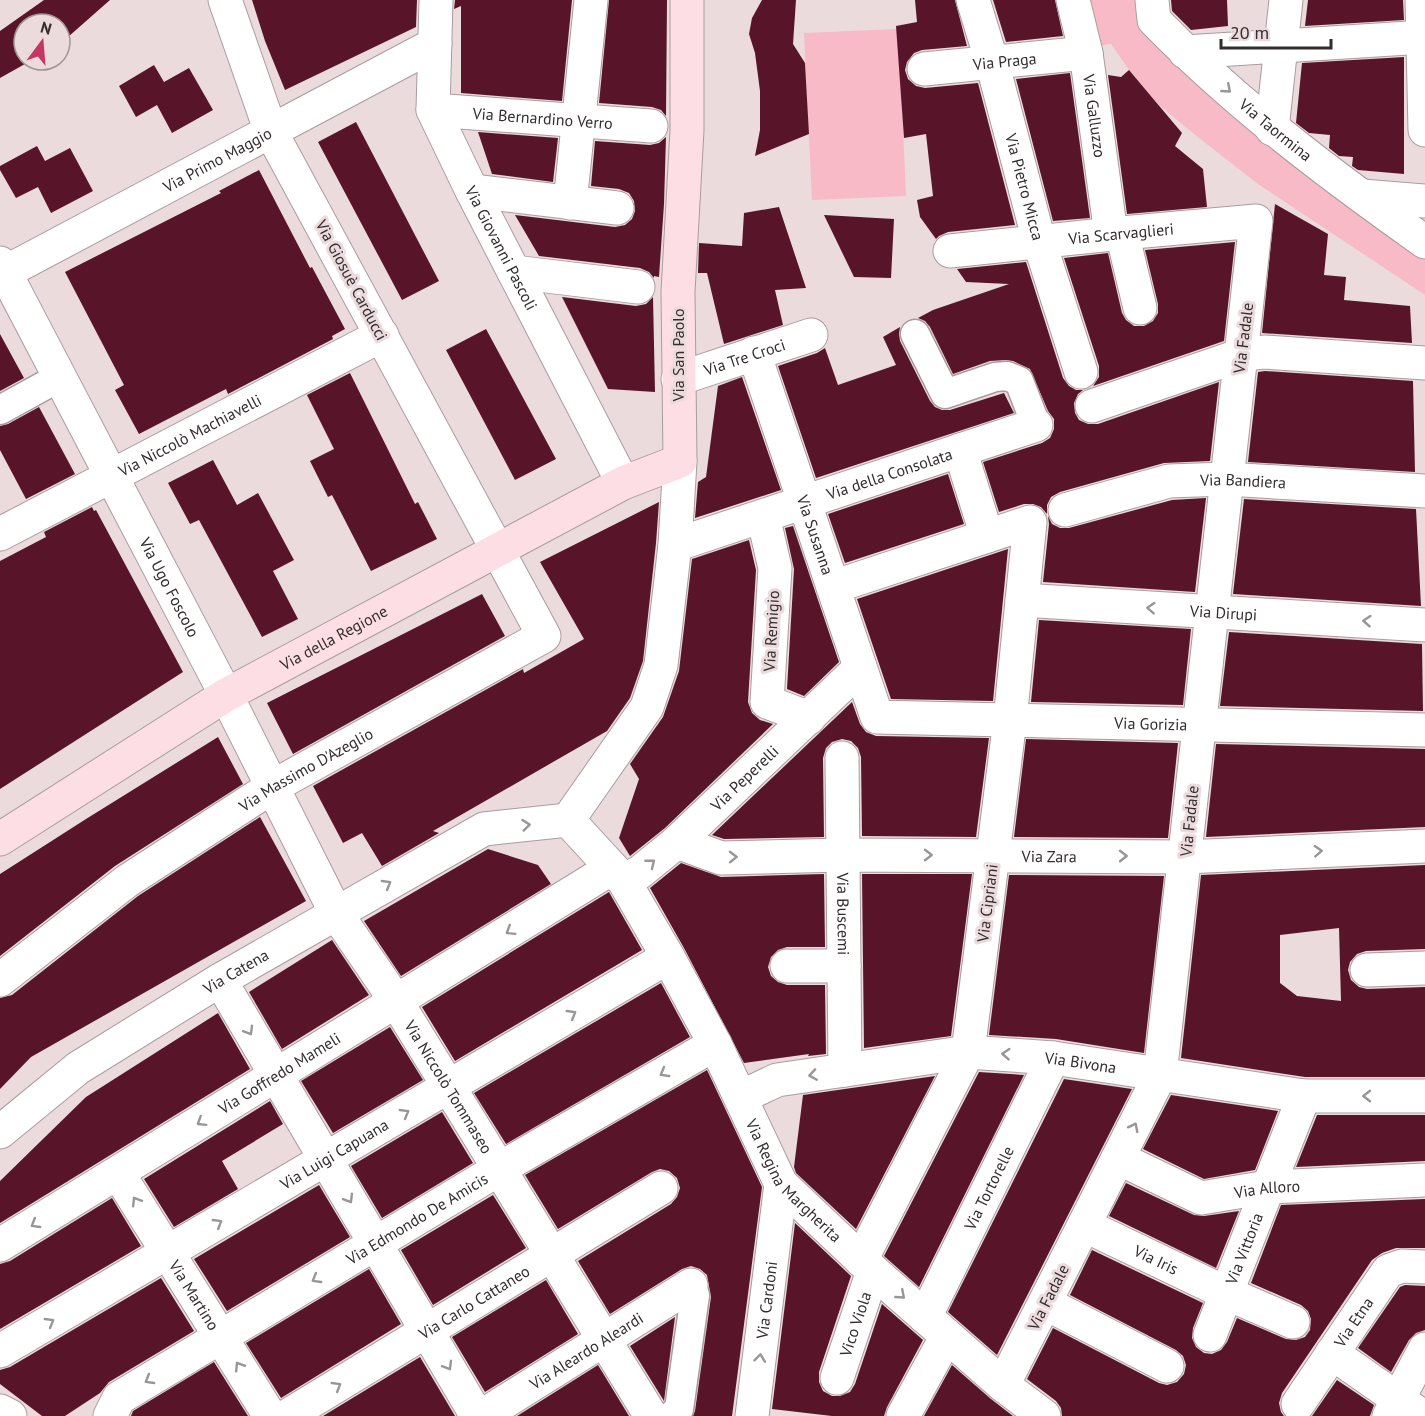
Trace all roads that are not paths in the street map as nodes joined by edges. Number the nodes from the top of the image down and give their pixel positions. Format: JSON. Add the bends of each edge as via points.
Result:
{"nodes":[{"id":1,"x":225,"y":0,"type":"edge"},
{"id":2,"x":436,"y":0,"type":"edge"},
{"id":3,"x":591,"y":0,"type":"edge"},
{"id":4,"x":687,"y":0,"type":"edge"},
{"id":5,"x":973,"y":0,"type":"edge"},
{"id":6,"x":1073,"y":0,"type":"edge"},
{"id":7,"x":1152,"y":0,"type":"edge"},
{"id":8,"x":1286,"y":0,"type":"edge"},
{"id":9,"x":1422,"y":0,"type":"edge"},
{"id":10,"x":1424,"y":38,"type":"edge"},
{"id":11,"x":435,"y":44,"type":"junction"},
{"id":12,"x":1281,"y":46,"type":"junction"},
{"id":13,"x":1185,"y":52,"type":"junction"},
{"id":14,"x":1086,"y":53,"type":"junction"},
{"id":15,"x":992,"y":62,"type":"junction"},
{"id":16,"x":924,"y":69,"type":"dead end"},
{"id":17,"x":433,"y":110,"type":"junction"},
{"id":18,"x":578,"y":121,"type":"junction"},
{"id":19,"x":651,"y":126,"type":"dead end"},
{"id":20,"x":1272,"y":129,"type":"junction"},
{"id":21,"x":1425,"y":130,"type":"edge"},
{"id":22,"x":271,"y":132,"type":"junction"},
{"id":23,"x":472,"y":191,"type":"junction"},
{"id":24,"x":1361,"y":196,"type":"junction"},
{"id":25,"x":1425,"y":201,"type":"edge"},
{"id":26,"x":570,"y":203,"type":"junction"},
{"id":27,"x":617,"y":208,"type":"dead end"},
{"id":28,"x":1256,"y":221,"type":"joint"},
{"id":29,"x":1116,"y":233,"type":"junction"},
{"id":30,"x":1039,"y":241,"type":"junction"},
{"id":31,"x":1425,"y":242,"type":"edge"},
{"id":32,"x":950,"y":251,"type":"dead end"},
{"id":33,"x":2,"y":270,"type":"edge"},
{"id":34,"x":514,"y":272,"type":"junction"},
{"id":35,"x":638,"y":287,"type":"dead end"},
{"id":36,"x":1140,"y":308,"type":"dead end"},
{"id":37,"x":915,"y":334,"type":"dead end"},
{"id":38,"x":382,"y":335,"type":"junction"},
{"id":39,"x":811,"y":335,"type":"dead end"},
{"id":40,"x":754,"y":353,"type":"junction"},
{"id":41,"x":1241,"y":355,"type":"junction"},
{"id":42,"x":1425,"y":363,"type":"edge"},
{"id":43,"x":1081,"y":372,"type":"dead end"},
{"id":44,"x":60,"y":377,"type":"junction"},
{"id":45,"x":678,"y":379,"type":"junction"},
{"id":46,"x":1092,"y":406,"type":"dead end"},
{"id":47,"x":0,"y":410,"type":"edge"},
{"id":48,"x":1036,"y":425,"type":"joint"},
{"id":49,"x":960,"y":450,"type":"junction"},
{"id":50,"x":680,"y":461,"type":"junction"},
{"id":51,"x":112,"y":476,"type":"junction"},
{"id":52,"x":1226,"y":479,"type":"junction"},
{"id":53,"x":623,"y":483,"type":"junction"},
{"id":54,"x":1425,"y":491,"type":"edge"},
{"id":55,"x":804,"y":502,"type":"junction"},
{"id":56,"x":1065,"y":510,"type":"dead end"},
{"id":57,"x":763,"y":516,"type":"junction"},
{"id":58,"x":0,"y":534,"type":"edge"},
{"id":59,"x":987,"y":536,"type":"junction"},
{"id":60,"x":675,"y":545,"type":"junction"},
{"id":61,"x":499,"y":550,"type":"junction"},
{"id":62,"x":833,"y":588,"type":"junction"},
{"id":63,"x":1022,"y":600,"type":"junction"},
{"id":64,"x":1213,"y":612,"type":"junction"},
{"id":65,"x":1425,"y":625,"type":"edge"},
{"id":66,"x":860,"y":669,"type":"junction"},
{"id":67,"x":226,"y":695,"type":"junction"},
{"id":68,"x":878,"y":717,"type":"joint"},
{"id":69,"x":809,"y":718,"type":"junction"},
{"id":70,"x":1010,"y":720,"type":"junction"},
{"id":71,"x":1200,"y":724,"type":"junction"},
{"id":72,"x":1425,"y":730,"type":"edge"},
{"id":73,"x":843,"y":758,"type":"dead end"},
{"id":74,"x":272,"y":787,"type":"junction"},
{"id":75,"x":568,"y":820,"type":"junction"},
{"id":76,"x":0,"y":838,"type":"edge"},
{"id":77,"x":677,"y":842,"type":"junction"},
{"id":78,"x":1425,"y":846,"type":"edge"},
{"id":79,"x":843,"y":855,"type":"junction"},
{"id":80,"x":993,"y":855,"type":"junction"},
{"id":81,"x":1185,"y":857,"type":"junction"},
{"id":82,"x":618,"y":874,"type":"junction"},
{"id":83,"x":560,"y":901,"type":"joint"},
{"id":84,"x":336,"y":913,"type":"junction"},
{"id":85,"x":668,"y":957,"type":"junction"},
{"id":86,"x":787,"y":966,"type":"dead end"},
{"id":87,"x":844,"y":966,"type":"junction"},
{"id":88,"x":1425,"y":968,"type":"edge"},
{"id":89,"x":1367,"y":970,"type":"dead end"},
{"id":90,"x":0,"y":980,"type":"edge"},
{"id":91,"x":220,"y":980,"type":"junction"},
{"id":92,"x":396,"y":1001,"type":"junction"},
{"id":93,"x":715,"y":1044,"type":"junction"},
{"id":94,"x":968,"y":1052,"type":"junction"},
{"id":95,"x":1053,"y":1058,"type":"junction"},
{"id":96,"x":845,"y":1070,"type":"junction"},
{"id":97,"x":1160,"y":1074,"type":"junction"},
{"id":98,"x":276,"y":1076,"type":"junction"},
{"id":99,"x":449,"y":1087,"type":"junction"},
{"id":100,"x":1304,"y":1095,"type":"junction"},
{"id":101,"x":1425,"y":1096,"type":"edge"},
{"id":102,"x":741,"y":1097,"type":"junction"},
{"id":103,"x":0,"y":1132,"type":"edge"},
{"id":104,"x":1118,"y":1158,"type":"junction"},
{"id":105,"x":326,"y":1160,"type":"junction"},
{"id":106,"x":499,"y":1169,"type":"junction"},
{"id":107,"x":118,"y":1173,"type":"junction"},
{"id":108,"x":1425,"y":1180,"type":"edge"},
{"id":109,"x":781,"y":1184,"type":"junction"},
{"id":110,"x":1268,"y":1187,"type":"junction"},
{"id":111,"x":661,"y":1188,"type":"dead end"},
{"id":112,"x":1084,"y":1225,"type":"junction"},
{"id":113,"x":375,"y":1243,"type":"junction"},
{"id":114,"x":0,"y":1245,"type":"edge"},
{"id":115,"x":168,"y":1252,"type":"junction"},
{"id":116,"x":552,"y":1255,"type":"junction"},
{"id":117,"x":867,"y":1265,"type":"junction"},
{"id":118,"x":1425,"y":1267,"type":"edge"},
{"id":119,"x":691,"y":1285,"type":"joint"},
{"id":120,"x":1226,"y":1293,"type":"junction"},
{"id":121,"x":1045,"y":1303,"type":"junction"},
{"id":122,"x":1293,"y":1322,"type":"dead end"},
{"id":123,"x":936,"y":1326,"type":"junction"},
{"id":124,"x":427,"y":1331,"type":"junction"},
{"id":125,"x":1209,"y":1335,"type":"dead end"},
{"id":126,"x":220,"y":1336,"type":"junction"},
{"id":127,"x":604,"y":1339,"type":"junction"},
{"id":128,"x":1425,"y":1349,"type":"edge"},
{"id":129,"x":0,"y":1352,"type":"edge"},
{"id":130,"x":1332,"y":1353,"type":"junction"},
{"id":131,"x":1167,"y":1366,"type":"dead end"},
{"id":132,"x":837,"y":1378,"type":"dead end"},
{"id":133,"x":1003,"y":1385,"type":"junction"},
{"id":134,"x":1298,"y":1404,"type":"dead end"},
{"id":135,"x":114,"y":1407,"type":"edge"},
{"id":136,"x":0,"y":1411,"type":"edge"},
{"id":137,"x":1403,"y":1411,"type":"edge"},
{"id":138,"x":10,"y":1416,"type":"edge"},
{"id":139,"x":270,"y":1416,"type":"edge"},
{"id":140,"x":287,"y":1416,"type":"edge"},
{"id":141,"x":480,"y":1416,"type":"edge"},
{"id":142,"x":651,"y":1416,"type":"edge"},
{"id":143,"x":671,"y":1416,"type":"edge"},
{"id":144,"x":752,"y":1416,"type":"edge"},
{"id":145,"x":903,"y":1416,"type":"edge"},
{"id":146,"x":1044,"y":1416,"type":"edge"}],
"edges":[{"from":1,"to":22,"type":"street","name":"Via Giosuè Carducci"},
{"from":2,"to":11,"type":"street","name":"Via Giovanni Pascoli"},
{"from":3,"to":18,"type":"street"},
{"from":4,"to":45,"type":"main road","name":"Via San Paolo","via":[[687,130],[678,292]]},
{"from":5,"to":15,"type":"street","name":"Via Pietro Micca"},
{"from":6,"to":14,"type":"street","name":"Via Galluzzo"},
{"from":7,"to":13,"type":"street","name":"Via Taormina","via":[[1154,20]]},
{"from":8,"to":12,"type":"street"},
{"from":9,"to":10,"type":"street"},
{"from":10,"to":12,"type":"street"},
{"from":10,"to":21,"type":"street"},
{"from":11,"to":17,"type":"street","name":"Via Giovanni Pascoli"},
{"from":11,"to":22,"type":"street","name":"Via Primo Maggio"},
{"from":12,"to":13,"type":"street"},
{"from":12,"to":20,"type":"street"},
{"from":13,"to":20,"type":"street","name":"Via Taormina","one_way":true},
{"from":14,"to":15,"type":"street","name":"Via Praga"},
{"from":14,"to":29,"type":"street","name":"Via Galluzzo"},
{"from":15,"to":16,"type":"street","name":"Via Praga"},
{"from":15,"to":30,"type":"street","name":"Via Pietro Micca"},
{"from":17,"to":18,"type":"street","name":"Via Bernardino Verro"},
{"from":17,"to":23,"type":"street","name":"Via Giovanni Pascoli"},
{"from":18,"to":19,"type":"street","name":"Via Bernardino Verro"},
{"from":18,"to":26,"type":"street"},
{"from":20,"to":24,"type":"street","name":"Via Taormina"},
{"from":22,"to":33,"type":"street","name":"Via Primo Maggio"},
{"from":22,"to":38,"type":"street","name":"Via Giosuè Carducci"},
{"from":23,"to":26,"type":"street"},
{"from":23,"to":34,"type":"street","name":"Via Giovanni Pascoli"},
{"from":24,"to":25,"type":"street"},
{"from":24,"to":31,"type":"street","name":"Via Taormina"},
{"from":26,"to":27,"type":"street"},
{"from":28,"to":29,"type":"street","name":"Via Scarvaglieri"},
{"from":28,"to":41,"type":"street","name":"Via Fadale"},
{"from":29,"to":30,"type":"street","name":"Via Scarvaglieri"},
{"from":29,"to":36,"type":"street","name":"Via Galluzzo"},
{"from":30,"to":32,"type":"street","name":"Via Scarvaglieri"},
{"from":30,"to":43,"type":"street","name":"Via Pietro Micca"},
{"from":33,"to":44,"type":"street","name":"Via Ugo Foscolo"},
{"from":34,"to":35,"type":"street"},
{"from":34,"to":53,"type":"street","name":"Via Giovanni Pascoli"},
{"from":37,"to":48,"type":"street","via":[[945,394],[1007,376],[1019,381]]},
{"from":38,"to":51,"type":"street","name":"Via Niccolò Machiavelli"},
{"from":38,"to":61,"type":"street","name":"Via Giosuè Carducci"},
{"from":39,"to":40,"type":"street","name":"Via Tre Croci"},
{"from":40,"to":45,"type":"street","name":"Via Tre Croci"},
{"from":40,"to":55,"type":"street","name":"Via Susanna"},
{"from":41,"to":42,"type":"street","via":[[1264,351]]},
{"from":41,"to":46,"type":"street"},
{"from":41,"to":52,"type":"street","name":"Via Fadale"},
{"from":44,"to":47,"type":"street"},
{"from":44,"to":51,"type":"street","name":"Via Ugo Foscolo"},
{"from":45,"to":50,"type":"main road","name":"Via San Paolo"},
{"from":48,"to":49,"type":"street","name":"Via della Consolata"},
{"from":49,"to":55,"type":"street","name":"Via della Consolata"},
{"from":49,"to":59,"type":"street"},
{"from":50,"to":53,"type":"main road","name":"Via della Regione"},
{"from":50,"to":60,"type":"street","name":"Via San Paolo"},
{"from":51,"to":58,"type":"street","name":"Via Niccolò Machiavelli"},
{"from":51,"to":67,"type":"street","name":"Via Ugo Foscolo"},
{"from":52,"to":54,"type":"street","name":"Via Bandiera"},
{"from":52,"to":56,"type":"street","name":"Via Bandiera","via":[[1169,481]]},
{"from":52,"to":64,"type":"street","name":"Via Fadale"},
{"from":53,"to":61,"type":"main road","name":"Via della Regione"},
{"from":55,"to":57,"type":"street","name":"Via della Consolata"},
{"from":55,"to":62,"type":"street","name":"Via Susanna"},
{"from":57,"to":60,"type":"street","name":"Via della Consolata"},
{"from":57,"to":69,"type":"street","name":"Via Remigio","via":[[775,568],[767,702]]},
{"from":59,"to":62,"type":"street"},
{"from":59,"to":63,"type":"street","name":"Via Cipriani","via":[[1030,522]]},
{"from":60,"to":75,"type":"street","name":"Via San Paolo","via":[[661,665],[648,707]]},
{"from":61,"to":67,"type":"main road","name":"Via della Regione"},
{"from":61,"to":74,"type":"street","name":"Via Massimo D'Azeglio","via":[[544,636]]},
{"from":62,"to":66,"type":"street","name":"Via Susanna"},
{"from":64,"to":63,"type":"street","name":"Via Dirupi","one_way":true},
{"from":63,"to":70,"type":"street","name":"Via Cipriani"},
{"from":65,"to":64,"type":"street","name":"Via Dirupi","one_way":true},
{"from":64,"to":71,"type":"street","name":"Via Fadale"},
{"from":66,"to":68,"type":"street","name":"Via Susanna"},
{"from":66,"to":69,"type":"street","name":"Via Peperelli"},
{"from":67,"to":74,"type":"street","name":"Via Ugo Foscolo"},
{"from":67,"to":76,"type":"main road","name":"Via della Regione"},
{"from":68,"to":70,"type":"street","name":"Via Gorizia"},
{"from":69,"to":77,"type":"street","name":"Via Peperelli"},
{"from":70,"to":71,"type":"street","name":"Via Gorizia"},
{"from":70,"to":80,"type":"street","name":"Via Cipriani"},
{"from":71,"to":72,"type":"street","name":"Via Gorizia"},
{"from":71,"to":81,"type":"street","name":"Via Fadale"},
{"from":73,"to":79,"type":"street","name":"Via Buscemi"},
{"from":74,"to":84,"type":"street","name":"Via Ugo Foscolo"},
{"from":74,"to":90,"type":"street","name":"Via Massimo D'Azeglio","via":[[127,881]]},
{"from":75,"to":82,"type":"street","name":"Via Regina Margherita"},
{"from":84,"to":75,"type":"street","name":"Via Catena","one_way":true,"via":[[484,829]]},
{"from":77,"to":79,"type":"street","name":"Via Zara","one_way":true,"via":[[721,858]]},
{"from":82,"to":77,"type":"street","name":"Via Peperelli","one_way":true,"via":[[640,872]]},
{"from":81,"to":78,"type":"street","name":"Via Zara","one_way":true},
{"from":79,"to":80,"type":"street","name":"Via Zara","one_way":true},
{"from":79,"to":87,"type":"street","name":"Via Buscemi"},
{"from":80,"to":81,"type":"street","name":"Via Zara","one_way":true},
{"from":80,"to":94,"type":"street","name":"Via Cipriani"},
{"from":81,"to":97,"type":"street","name":"Via Fadale"},
{"from":82,"to":83,"type":"street","name":"Via Peperelli"},
{"from":82,"to":85,"type":"street","name":"Via Regina Margherita"},
{"from":83,"to":92,"type":"street","name":"Via Goffredo Mameli","one_way":true},
{"from":84,"to":91,"type":"street","name":"Via Catena"},
{"from":84,"to":92,"type":"street","name":"Via Niccolò Tommaseo"},
{"from":85,"to":93,"type":"street","name":"Via Regina Margherita"},
{"from":99,"to":85,"type":"street","name":"Via Luigi Capuana","one_way":true},
{"from":86,"to":87,"type":"street"},
{"from":87,"to":96,"type":"street","name":"Via Buscemi"},
{"from":88,"to":89,"type":"street"},
{"from":91,"to":98,"type":"street","one_way":true},
{"from":91,"to":103,"type":"street","name":"Via Catena","via":[[78,1068]]},
{"from":92,"to":98,"type":"street","name":"Via Goffredo Mameli"},
{"from":92,"to":99,"type":"street","name":"Via Niccolò Tommaseo"},
{"from":93,"to":102,"type":"street","name":"Via Regina Margherita"},
{"from":93,"to":106,"type":"street","name":"Via Edmondo De Amicis","one_way":true},
{"from":95,"to":94,"type":"street","name":"Via Bivona","one_way":true},
{"from":94,"to":96,"type":"street","name":"Via Bivona"},
{"from":94,"to":117,"type":"street","name":"Via Cipriani"},
{"from":95,"to":97,"type":"street","name":"Via Bivona"},
{"from":95,"to":123,"type":"street","name":"Via Tortorelle"},
{"from":96,"to":102,"type":"street","name":"Via Bivona","one_way":true,"via":[[777,1080]]},
{"from":97,"to":100,"type":"street","name":"Via Bivona"},
{"from":104,"to":97,"type":"street","name":"Via Fadale","one_way":true},
{"from":98,"to":105,"type":"street"},
{"from":98,"to":107,"type":"street","name":"Via Goffredo Mameli","one_way":true},
{"from":105,"to":99,"type":"street","name":"Via Luigi Capuana","one_way":true},
{"from":99,"to":106,"type":"street","name":"Via Niccolò Tommaseo"},
{"from":101,"to":100,"type":"street","name":"Via Bivona","one_way":true},
{"from":100,"to":110,"type":"street","name":"Via Vittoria"},
{"from":102,"to":109,"type":"street","name":"Via Regina Margherita"},
{"from":104,"to":110,"type":"street","name":"Via Alloro","via":[[1201,1198]]},
{"from":104,"to":112,"type":"street","name":"Via Fadale"},
{"from":105,"to":113,"type":"street","one_way":true},
{"from":115,"to":105,"type":"street","name":"Via Luigi Capuana","one_way":true},
{"from":106,"to":113,"type":"street","name":"Via Edmondo De Amicis"},
{"from":106,"to":116,"type":"street","name":"Via Niccolò Tommaseo"},
{"from":107,"to":114,"type":"street","name":"Via Goffredo Mameli","one_way":true},
{"from":115,"to":107,"type":"street","name":"Via Martino","one_way":true},
{"from":108,"to":110,"type":"street","name":"Via Alloro"},
{"from":109,"to":117,"type":"street","name":"Via Regina Margherita"},
{"from":144,"to":109,"type":"street","name":"Via Cardoni","one_way":true},
{"from":110,"to":120,"type":"street","name":"Via Vittoria"},
{"from":111,"to":116,"type":"street","name":"Via Carlo Cattaneo"},
{"from":112,"to":120,"type":"street","name":"Via Iris"},
{"from":112,"to":121,"type":"street","name":"Via Fadale"},
{"from":113,"to":124,"type":"street"},
{"from":113,"to":126,"type":"street","name":"Via Edmondo De Amicis","one_way":true},
{"from":115,"to":126,"type":"street","name":"Via Martino"},
{"from":129,"to":115,"type":"street","name":"Via Luigi Capuana","one_way":true},
{"from":116,"to":124,"type":"street","name":"Via Carlo Cattaneo"},
{"from":116,"to":127,"type":"street","name":"Via Niccolò Tommaseo"},
{"from":117,"to":123,"type":"street","name":"Via Regina Margherita","one_way":true},
{"from":117,"to":132,"type":"street","name":"Vico Viola"},
{"from":118,"to":130,"type":"street","name":"Via Etna","via":[[1402,1266],[1388,1271]]},
{"from":119,"to":127,"type":"street","name":"Via Aleardo Aleardi"},
{"from":119,"to":143,"type":"street","via":[[695,1295],[679,1409]]},
{"from":120,"to":122,"type":"street","name":"Via Iris"},
{"from":120,"to":125,"type":"street","name":"Via Vittoria"},
{"from":121,"to":131,"type":"street"},
{"from":121,"to":133,"type":"street","name":"Via Fadale"},
{"from":123,"to":133,"type":"street","name":"Via Regina Margherita"},
{"from":123,"to":145,"type":"street","name":"Via Tortorelle"},
{"from":140,"to":124,"type":"street","name":"Via Carlo Cattaneo","one_way":true},
{"from":124,"to":141,"type":"street","one_way":true},
{"from":126,"to":135,"type":"street","name":"Via Edmondo De Amicis","one_way":true},
{"from":139,"to":126,"type":"street","name":"Via Martino","one_way":true},
{"from":127,"to":141,"type":"street","name":"Via Aleardo Aleardi"},
{"from":127,"to":142,"type":"street","name":"Via Niccolò Tommaseo"},
{"from":128,"to":137,"type":"street"},
{"from":130,"to":134,"type":"street","name":"Via Etna"},
{"from":130,"to":137,"type":"street"},
{"from":133,"to":146,"type":"street","name":"Via Regina Margherita"},
{"from":136,"to":138,"type":"street"}]}
